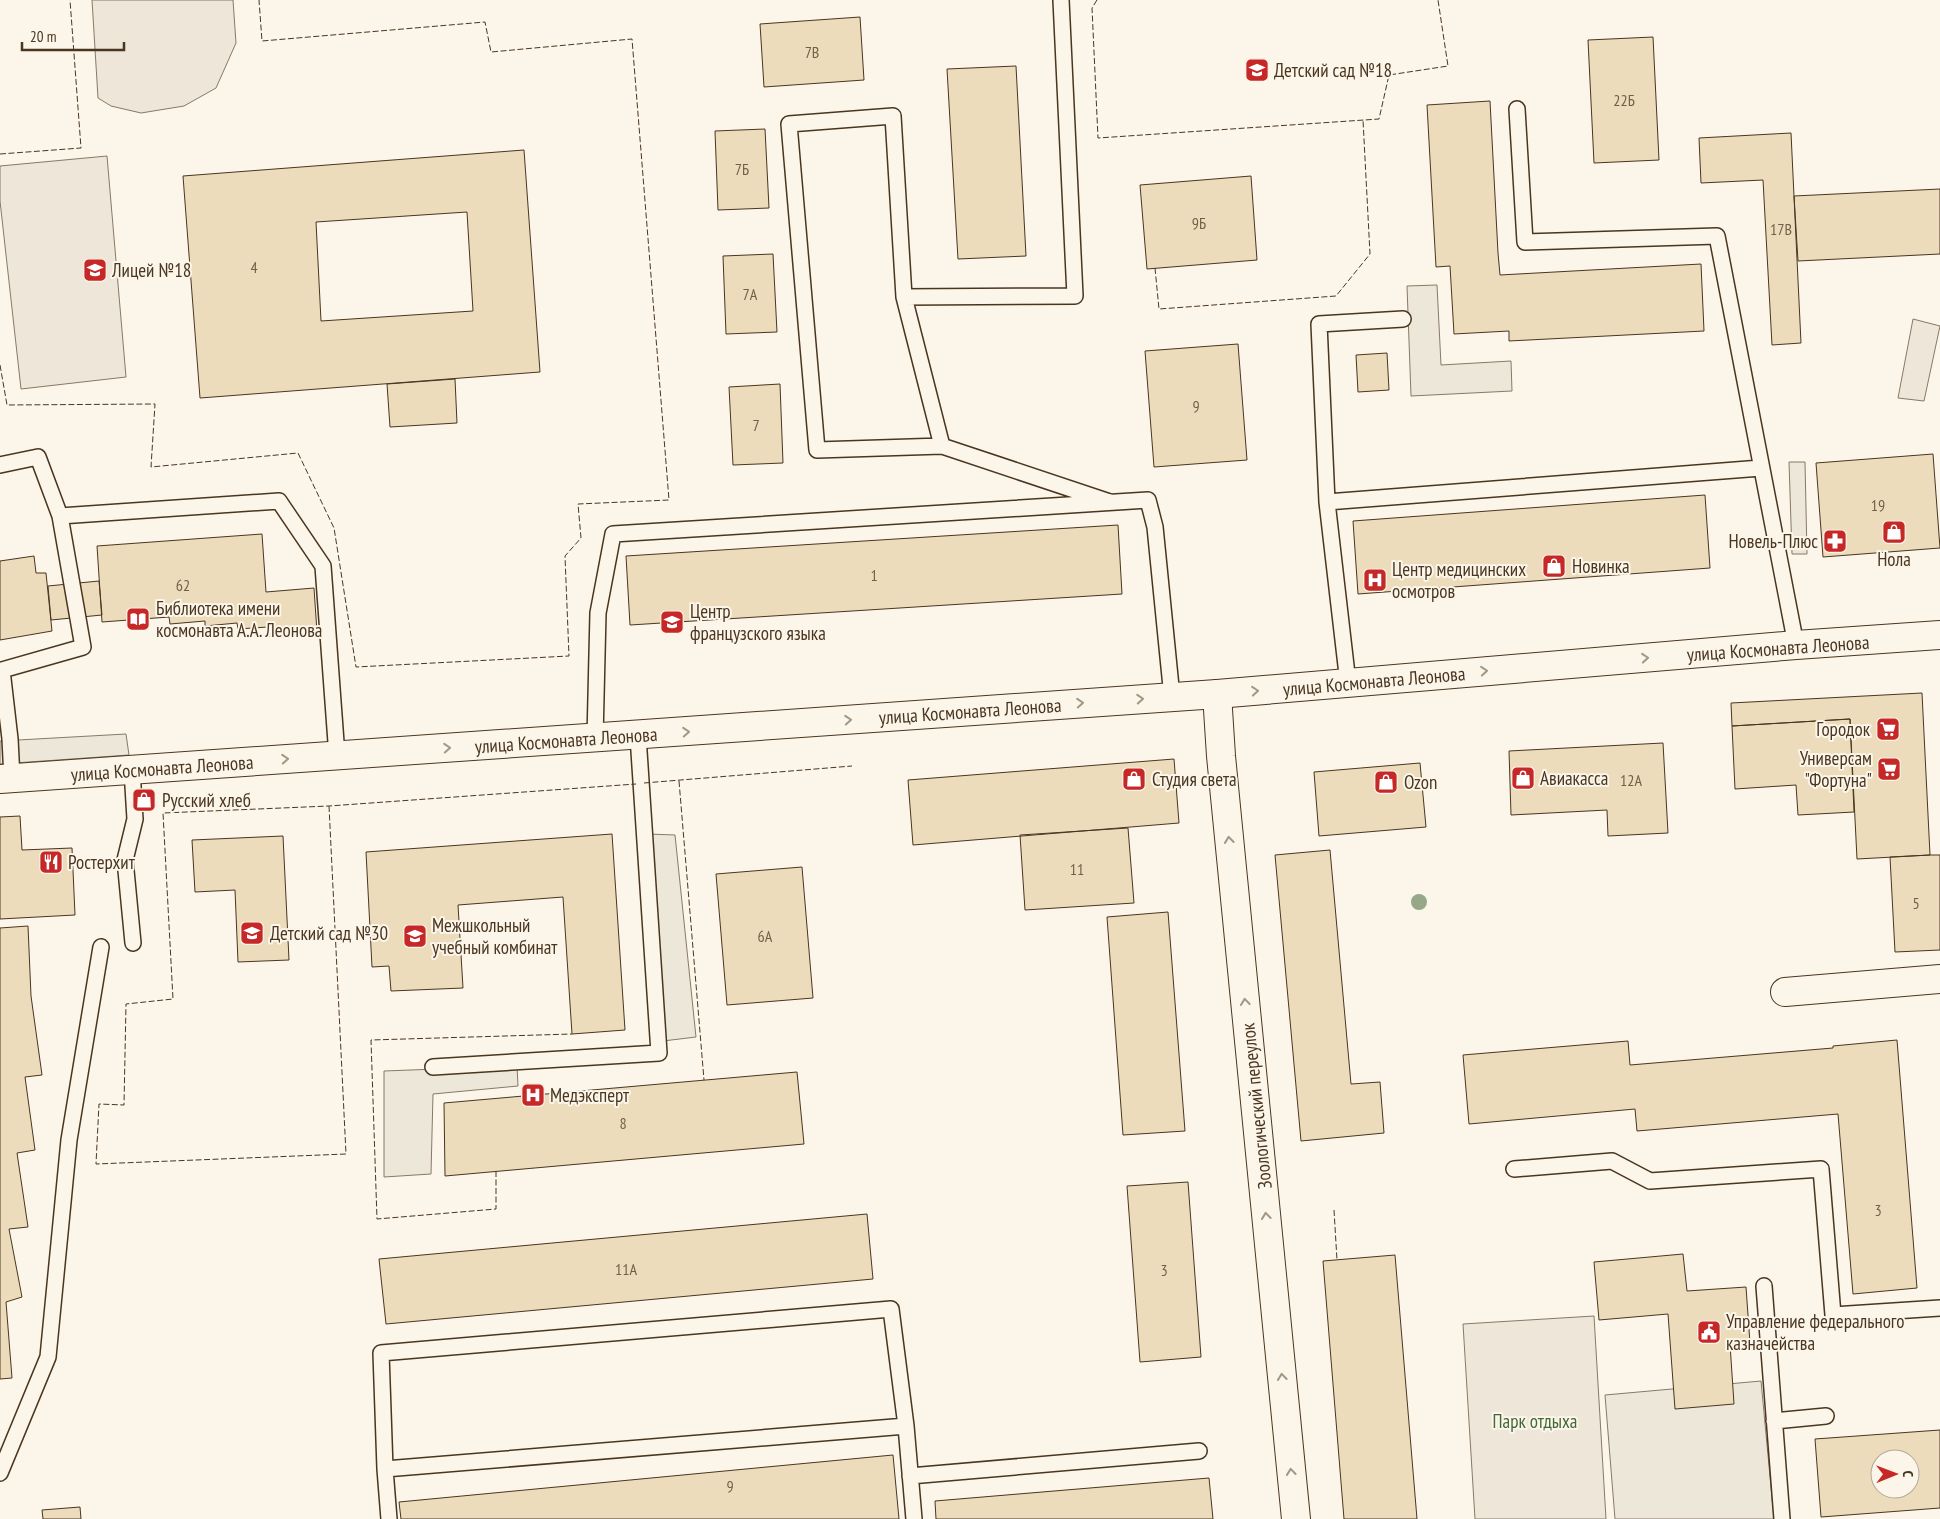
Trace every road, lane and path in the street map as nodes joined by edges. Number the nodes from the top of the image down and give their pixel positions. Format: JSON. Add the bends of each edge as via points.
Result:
{"nodes":[{"id":1,"x":1061,"y":0,"type":"edge"},
{"id":2,"x":1517,"y":109,"type":"dead end"},
{"id":3,"x":904,"y":297,"type":"junction"},
{"id":4,"x":1403,"y":319,"type":"dead end"},
{"id":5,"x":942,"y":446,"type":"junction"},
{"id":6,"x":0,"y":465,"type":"edge"},
{"id":7,"x":1761,"y":468,"type":"junction"},
{"id":8,"x":1110,"y":502,"type":"junction"},
{"id":9,"x":1327,"y":502,"type":"junction"},
{"id":10,"x":60,"y":516,"type":"junction"},
{"id":11,"x":1940,"y":636,"type":"edge"},
{"id":12,"x":1796,"y":645,"type":"junction"},
{"id":13,"x":1348,"y":683,"type":"junction"},
{"id":14,"x":1217,"y":694,"type":"junction"},
{"id":15,"x":1172,"y":697,"type":"junction"},
{"id":16,"x":638,"y":736,"type":"junction"},
{"id":17,"x":595,"y":738,"type":"junction"},
{"id":18,"x":337,"y":756,"type":"junction"},
{"id":19,"x":132,"y":770,"type":"junction"},
{"id":20,"x":6,"y":779,"type":"edge"},
{"id":21,"x":133,"y":943,"type":"dead end"},
{"id":22,"x":101,"y":946,"type":"dead end"},
{"id":23,"x":1940,"y":979,"type":"edge"},
{"id":24,"x":1785,"y":992,"type":"dead end"},
{"id":25,"x":433,"y":1067,"type":"dead end"},
{"id":26,"x":1514,"y":1169,"type":"dead end"},
{"id":27,"x":1764,"y":1286,"type":"dead end"},
{"id":28,"x":1940,"y":1308,"type":"edge"},
{"id":29,"x":1826,"y":1416,"type":"dead end"},
{"id":30,"x":1774,"y":1421,"type":"junction"},
{"id":31,"x":906,"y":1426,"type":"junction"},
{"id":32,"x":1199,"y":1451,"type":"dead end"},
{"id":33,"x":385,"y":1469,"type":"junction"},
{"id":34,"x":0,"y":1473,"type":"edge"},
{"id":35,"x":910,"y":1476,"type":"junction"},
{"id":36,"x":389,"y":1519,"type":"edge"},
{"id":37,"x":914,"y":1519,"type":"edge"},
{"id":38,"x":1296,"y":1519,"type":"edge"},
{"id":39,"x":1782,"y":1519,"type":"edge"}],
"edges":[{"from":1,"to":3,"type":"lane","via":[[1075,296]]},
{"from":2,"to":7,"type":"lane","via":[[1525,242],[1717,236]]},
{"from":3,"to":5,"type":"lane"},
{"from":3,"to":5,"type":"lane","via":[[893,116],[789,124],[817,450]]},
{"from":4,"to":9,"type":"lane","via":[[1319,324]]},
{"from":5,"to":8,"type":"lane"},
{"from":6,"to":10,"type":"lane","via":[[38,457]]},
{"from":7,"to":9,"type":"lane"},
{"from":7,"to":12,"type":"lane"},
{"from":8,"to":15,"type":"lane","via":[[1148,500],[1155,527]]},
{"from":8,"to":17,"type":"lane","via":[[612,534],[598,613]]},
{"from":9,"to":13,"type":"lane"},
{"from":10,"to":18,"type":"lane","via":[[279,501],[323,566]]},
{"from":10,"to":20,"type":"lane","via":[[84,647],[2,670],[10,739]]},
{"from":11,"to":12,"type":"main road","name":"улица Космонавта Леонова"},
{"from":13,"to":12,"type":"main road","name":"улица Космонавта Леонова","one_way":true},
{"from":14,"to":13,"type":"main road","name":"улица Космонавта Леонова","one_way":true},
{"from":14,"to":15,"type":"main road","name":"улица Космонавта Леонова"},
{"from":38,"to":14,"type":"main road","name":"Зоологический переулок","one_way":true},
{"from":16,"to":15,"type":"main road","name":"улица Космонавта Леонова","one_way":true},
{"from":16,"to":17,"type":"main road","name":"улица Космонавта Леонова"},
{"from":16,"to":25,"type":"lane","via":[[659,1053]]},
{"from":18,"to":17,"type":"main road","name":"улица Космонавта Леонова","one_way":true},
{"from":19,"to":18,"type":"main road","name":"улица Космонавта Леонова","one_way":true},
{"from":19,"to":20,"type":"main road","name":"улица Космонавта Леонова"},
{"from":19,"to":21,"type":"lane","via":[[135,819],[125,860]]},
{"from":22,"to":34,"type":"lane","via":[[69,1140],[48,1357]]},
{"from":23,"to":24,"type":"main road"},
{"from":26,"to":28,"type":"lane","via":[[1612,1161],[1650,1181],[1821,1169],[1833,1315]]},
{"from":27,"to":30,"type":"lane"},
{"from":29,"to":30,"type":"lane"},
{"from":30,"to":39,"type":"lane"},
{"from":31,"to":33,"type":"lane"},
{"from":31,"to":33,"type":"lane","via":[[891,1308],[382,1353]]},
{"from":31,"to":35,"type":"lane"},
{"from":32,"to":35,"type":"lane"},
{"from":33,"to":36,"type":"lane"},
{"from":35,"to":37,"type":"lane"}]}
